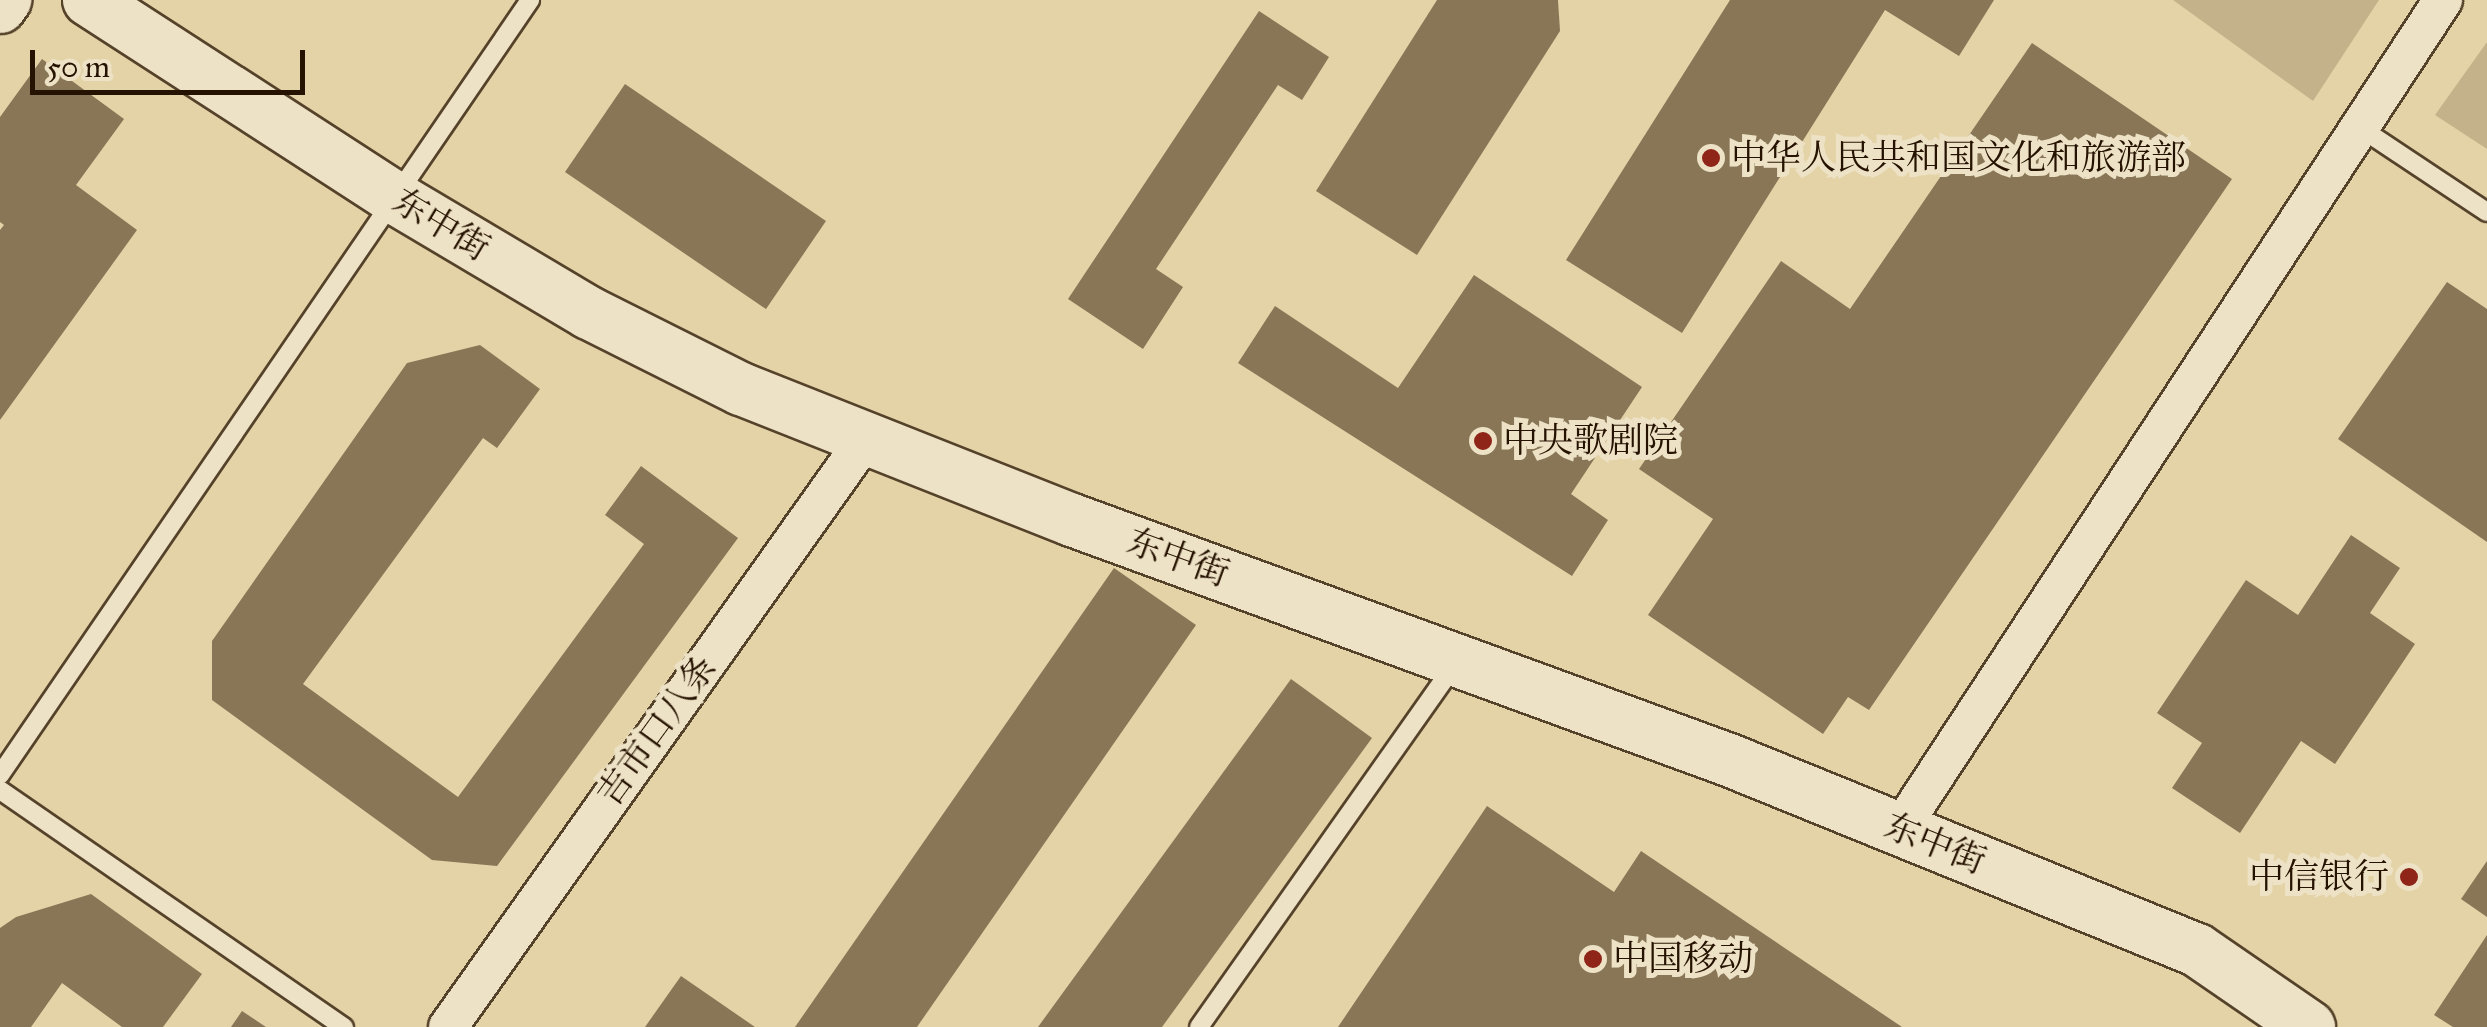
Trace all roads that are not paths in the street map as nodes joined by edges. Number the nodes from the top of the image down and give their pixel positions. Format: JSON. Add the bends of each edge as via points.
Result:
{"nodes":[{"id":1,"x":5,"y":0,"type":"edge"},
{"id":2,"x":90,"y":0,"type":"edge"},
{"id":3,"x":530,"y":0,"type":"edge"},
{"id":4,"x":2443,"y":0,"type":"edge"},
{"id":5,"x":0,"y":7,"type":"edge"},
{"id":6,"x":2362,"y":130,"type":"junction"},
{"id":7,"x":397,"y":200,"type":"junction"},
{"id":8,"x":2487,"y":212,"type":"edge"},
{"id":9,"x":867,"y":437,"type":"junction"},
{"id":10,"x":1460,"y":658,"type":"junction"},
{"id":11,"x":0,"y":774,"type":"edge"},
{"id":12,"x":0,"y":790,"type":"edge"},
{"id":13,"x":1900,"y":830,"type":"junction"},
{"id":14,"x":344,"y":1027,"type":"edge"},
{"id":15,"x":448,"y":1027,"type":"edge"},
{"id":16,"x":1199,"y":1027,"type":"edge"},
{"id":17,"x":2309,"y":1027,"type":"edge"}],
"edges":[{"from":1,"to":5,"type":"street"},
{"from":2,"to":7,"type":"street","name":"东中街"},
{"from":3,"to":7,"type":"lane"},
{"from":4,"to":6,"type":"street"},
{"from":6,"to":8,"type":"lane"},
{"from":6,"to":13,"type":"street"},
{"from":7,"to":9,"type":"street","name":"东中街","via":[[589,313],[741,389]]},
{"from":7,"to":11,"type":"lane"},
{"from":9,"to":10,"type":"street","name":"东中街","via":[[1072,520]]},
{"from":9,"to":15,"type":"street","name":"吉市口八条"},
{"from":10,"to":13,"type":"street","name":"东中街"},
{"from":10,"to":16,"type":"lane"},
{"from":12,"to":14,"type":"lane"},
{"from":13,"to":17,"type":"street","name":"东中街","via":[[2197,950]]}]}
